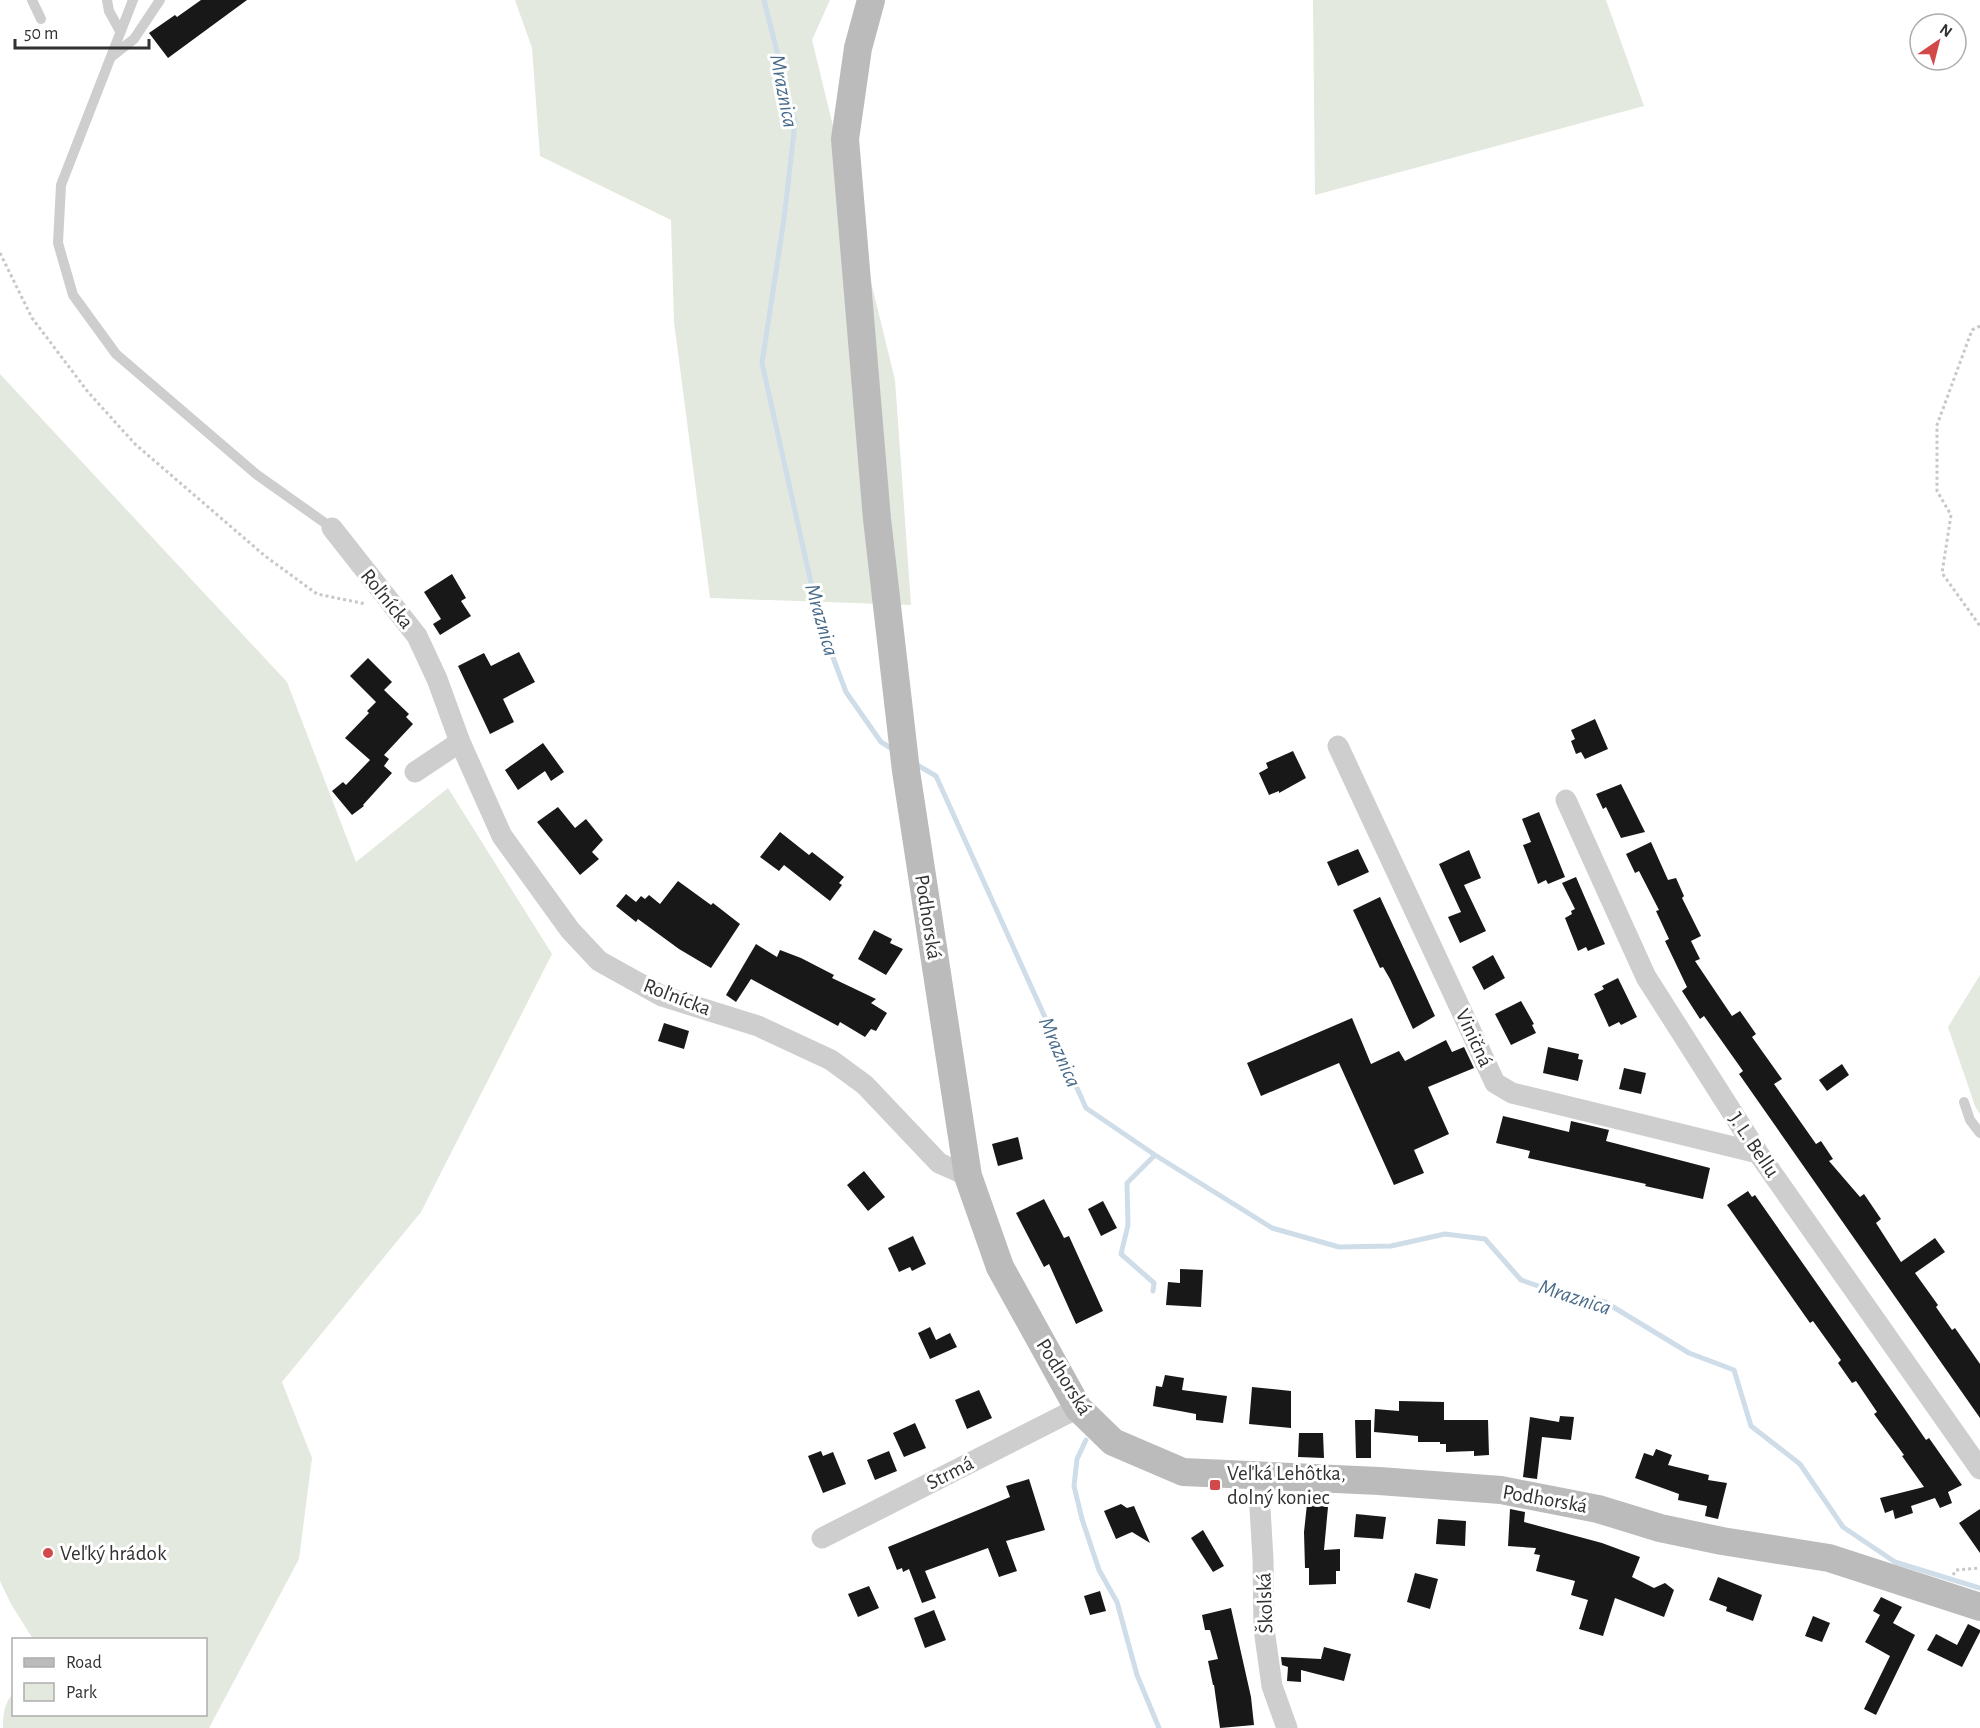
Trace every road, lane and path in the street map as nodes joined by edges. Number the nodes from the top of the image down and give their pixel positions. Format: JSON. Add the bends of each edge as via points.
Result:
{"nodes":[{"id":1,"x":32,"y":0,"type":"edge"},
{"id":2,"x":107,"y":0,"type":"edge"},
{"id":3,"x":133,"y":0,"type":"edge"},
{"id":4,"x":160,"y":0,"type":"edge"},
{"id":5,"x":871,"y":0,"type":"edge"},
{"id":6,"x":41,"y":19,"type":"dead end"},
{"id":7,"x":120,"y":31,"type":"junction"},
{"id":8,"x":110,"y":57,"type":"junction"},
{"id":9,"x":0,"y":253,"type":"edge"},
{"id":10,"x":1980,"y":326,"type":"edge"},
{"id":11,"x":332,"y":528,"type":"joint"},
{"id":12,"x":394,"y":609,"type":"junction"},
{"id":13,"x":1980,"y":626,"type":"edge"},
{"id":14,"x":460,"y":742,"type":"junction"},
{"id":15,"x":1338,"y":746,"type":"dead end"},
{"id":16,"x":415,"y":772,"type":"dead end"},
{"id":17,"x":1566,"y":800,"type":"dead end"},
{"id":18,"x":1964,"y":1102,"type":"dead end"},
{"id":19,"x":1980,"y":1133,"type":"edge"},
{"id":20,"x":1758,"y":1153,"type":"junction"},
{"id":21,"x":968,"y":1176,"type":"junction"},
{"id":22,"x":1078,"y":1408,"type":"junction"},
{"id":23,"x":1980,"y":1469,"type":"edge"},
{"id":24,"x":1258,"y":1474,"type":"junction"},
{"id":25,"x":822,"y":1538,"type":"dead end"},
{"id":26,"x":1980,"y":1568,"type":"edge"},
{"id":27,"x":1956,"y":1570,"type":"dead end"},
{"id":28,"x":1980,"y":1606,"type":"edge"},
{"id":29,"x":1287,"y":1728,"type":"edge"}],
"edges":[{"from":1,"to":6,"type":"lane"},
{"from":2,"to":7,"type":"lane"},
{"from":3,"to":7,"type":"lane"},
{"from":4,"to":8,"type":"lane","via":[[134,39]]},
{"from":5,"to":21,"type":"street","name":"Podhorská","via":[[858,48],[845,139],[877,519],[903,746]]},
{"from":7,"to":8,"type":"lane"},
{"from":8,"to":11,"type":"lane","via":[[61,185],[58,243],[73,295],[116,354],[256,474]]},
{"from":9,"to":12,"type":"path","via":[[32,318],[88,392],[135,444],[265,556],[317,594]]},
{"from":10,"to":13,"type":"path","via":[[1972,330],[1937,424],[1937,491],[1951,515],[1942,573]]},
{"from":11,"to":12,"type":"street","name":"Roľnícka"},
{"from":12,"to":14,"type":"street","name":"Roľnícka","via":[[417,636]]},
{"from":14,"to":16,"type":"street"},
{"from":14,"to":21,"type":"street","name":"Roľnícka","via":[[502,836],[570,930],[599,961],[662,996],[758,1026],[831,1060],[865,1085],[939,1162]]},
{"from":15,"to":20,"type":"street","name":"Viničná","via":[[1494,1083],[1512,1093]]},
{"from":17,"to":20,"type":"street","name":"J. L. Bellu","via":[[1646,977]]},
{"from":18,"to":19,"type":"lane"},
{"from":20,"to":23,"type":"street","name":"J. L. Bellu"},
{"from":21,"to":22,"type":"street","name":"Podhorská","via":[[1000,1267]]},
{"from":22,"to":24,"type":"street","name":"Podhorská","via":[[1113,1442],[1183,1472]]},
{"from":22,"to":25,"type":"street","name":"Strmá"},
{"from":24,"to":28,"type":"street","name":"Podhorská","via":[[1512,1492],[1722,1541],[1829,1558]]},
{"from":24,"to":29,"type":"street","name":"Školská","via":[[1264,1629],[1272,1686]]},
{"from":26,"to":27,"type":"path"}]}
